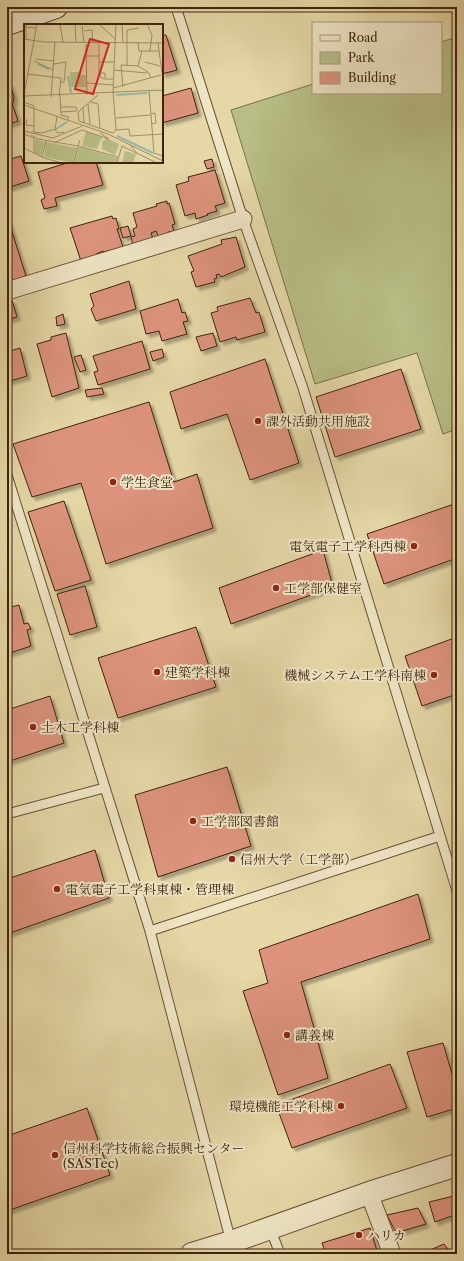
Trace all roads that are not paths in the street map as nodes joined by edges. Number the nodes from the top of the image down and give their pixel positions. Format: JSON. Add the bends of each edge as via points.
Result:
{"nodes":[{"id":1,"x":56,"y":7,"type":"edge"},
{"id":2,"x":176,"y":7,"type":"edge"},
{"id":3,"x":7,"y":24,"type":"edge"},
{"id":4,"x":243,"y":219,"type":"junction"},
{"id":5,"x":7,"y":291,"type":"edge"},
{"id":6,"x":7,"y":474,"type":"edge"},
{"id":7,"x":104,"y":788,"type":"junction"},
{"id":8,"x":7,"y":814,"type":"edge"},
{"id":9,"x":440,"y":836,"type":"junction"},
{"id":10,"x":457,"y":891,"type":"edge"},
{"id":11,"x":150,"y":931,"type":"junction"},
{"id":12,"x":457,"y":1165,"type":"edge"},
{"id":13,"x":369,"y":1193,"type":"junction"},
{"id":14,"x":270,"y":1228,"type":"junction"},
{"id":15,"x":231,"y":1242,"type":"junction"},
{"id":16,"x":192,"y":1254,"type":"edge"},
{"id":17,"x":280,"y":1254,"type":"edge"},
{"id":18,"x":392,"y":1254,"type":"edge"}],
"edges":[{"from":1,"to":3,"type":"street"},
{"from":2,"to":4,"type":"lane"},
{"from":4,"to":5,"type":"street"},
{"from":4,"to":9,"type":"lane","via":[[303,388]]},
{"from":6,"to":7,"type":"lane"},
{"from":7,"to":8,"type":"lane"},
{"from":7,"to":11,"type":"lane"},
{"from":9,"to":10,"type":"lane"},
{"from":9,"to":11,"type":"lane"},
{"from":11,"to":15,"type":"lane"},
{"from":12,"to":13,"type":"street"},
{"from":13,"to":14,"type":"street"},
{"from":13,"to":18,"type":"street"},
{"from":14,"to":15,"type":"street"},
{"from":14,"to":17,"type":"lane"},
{"from":15,"to":16,"type":"street"}]}
